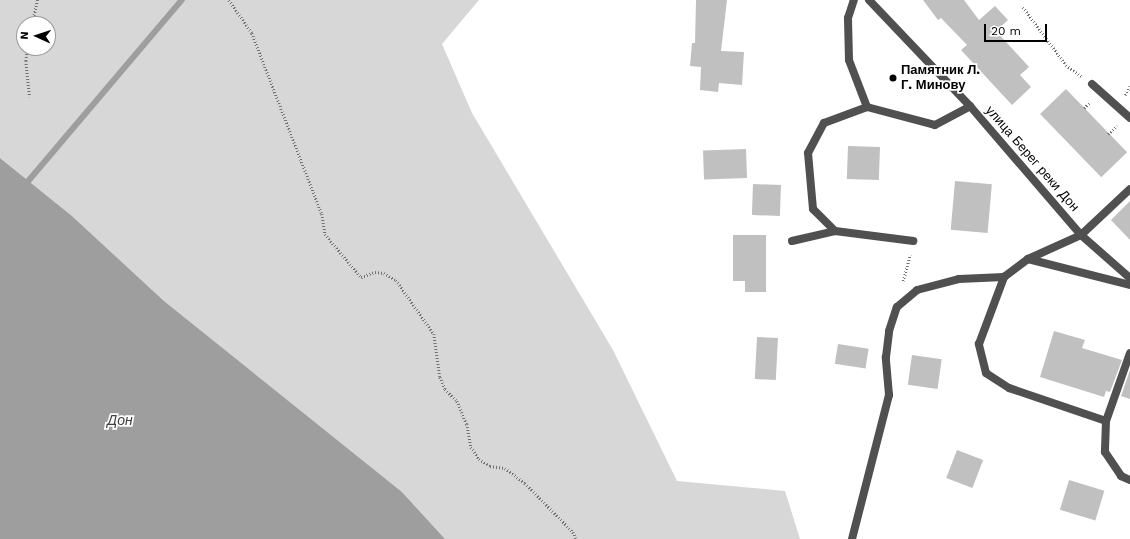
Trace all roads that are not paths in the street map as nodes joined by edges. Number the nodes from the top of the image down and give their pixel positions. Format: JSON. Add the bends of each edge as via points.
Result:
{"nodes":[{"id":1,"x":854,"y":0,"type":"edge"},
{"id":2,"x":869,"y":0,"type":"edge"},
{"id":3,"x":1092,"y":84,"type":"road end"},
{"id":4,"x":970,"y":106,"type":"junction"},
{"id":5,"x":867,"y":107,"type":"junction"},
{"id":6,"x":1130,"y":118,"type":"edge"},
{"id":7,"x":1130,"y":189,"type":"edge"},
{"id":8,"x":835,"y":231,"type":"junction"},
{"id":9,"x":1082,"y":235,"type":"junction"},
{"id":10,"x":914,"y":240,"type":"road end"},
{"id":11,"x":792,"y":241,"type":"dead end"},
{"id":12,"x":1028,"y":260,"type":"junction"},
{"id":13,"x":1004,"y":278,"type":"junction"},
{"id":14,"x":1130,"y":278,"type":"edge"},
{"id":15,"x":1130,"y":285,"type":"edge"},
{"id":16,"x":1130,"y":353,"type":"edge"},
{"id":17,"x":1106,"y":422,"type":"junction"},
{"id":18,"x":1130,"y":480,"type":"edge"},
{"id":19,"x":852,"y":539,"type":"edge"}],
"edges":[{"from":1,"to":5,"type":"street","via":[[848,18],[849,60]]},
{"from":2,"to":4,"type":"street","name":"улица Берег реки Дон"},
{"from":3,"to":6,"type":"street"},
{"from":4,"to":5,"type":"street","via":[[935,125]]},
{"from":4,"to":9,"type":"street","name":"улица Берег реки Дон"},
{"from":5,"to":8,"type":"street","via":[[824,123],[808,153],[813,209]]},
{"from":7,"to":9,"type":"street"},
{"from":8,"to":10,"type":"street"},
{"from":8,"to":11,"type":"street"},
{"from":9,"to":12,"type":"street"},
{"from":9,"to":14,"type":"street","name":"улица Берег реки Дон"},
{"from":12,"to":13,"type":"street"},
{"from":12,"to":15,"type":"street"},
{"from":13,"to":17,"type":"street","via":[[978,344],[986,373],[1009,388]]},
{"from":13,"to":19,"type":"street","via":[[959,279],[917,290],[897,307],[889,331],[886,357],[889,395]]},
{"from":16,"to":17,"type":"street"},
{"from":17,"to":18,"type":"street","via":[[1105,452],[1121,476]]}]}
